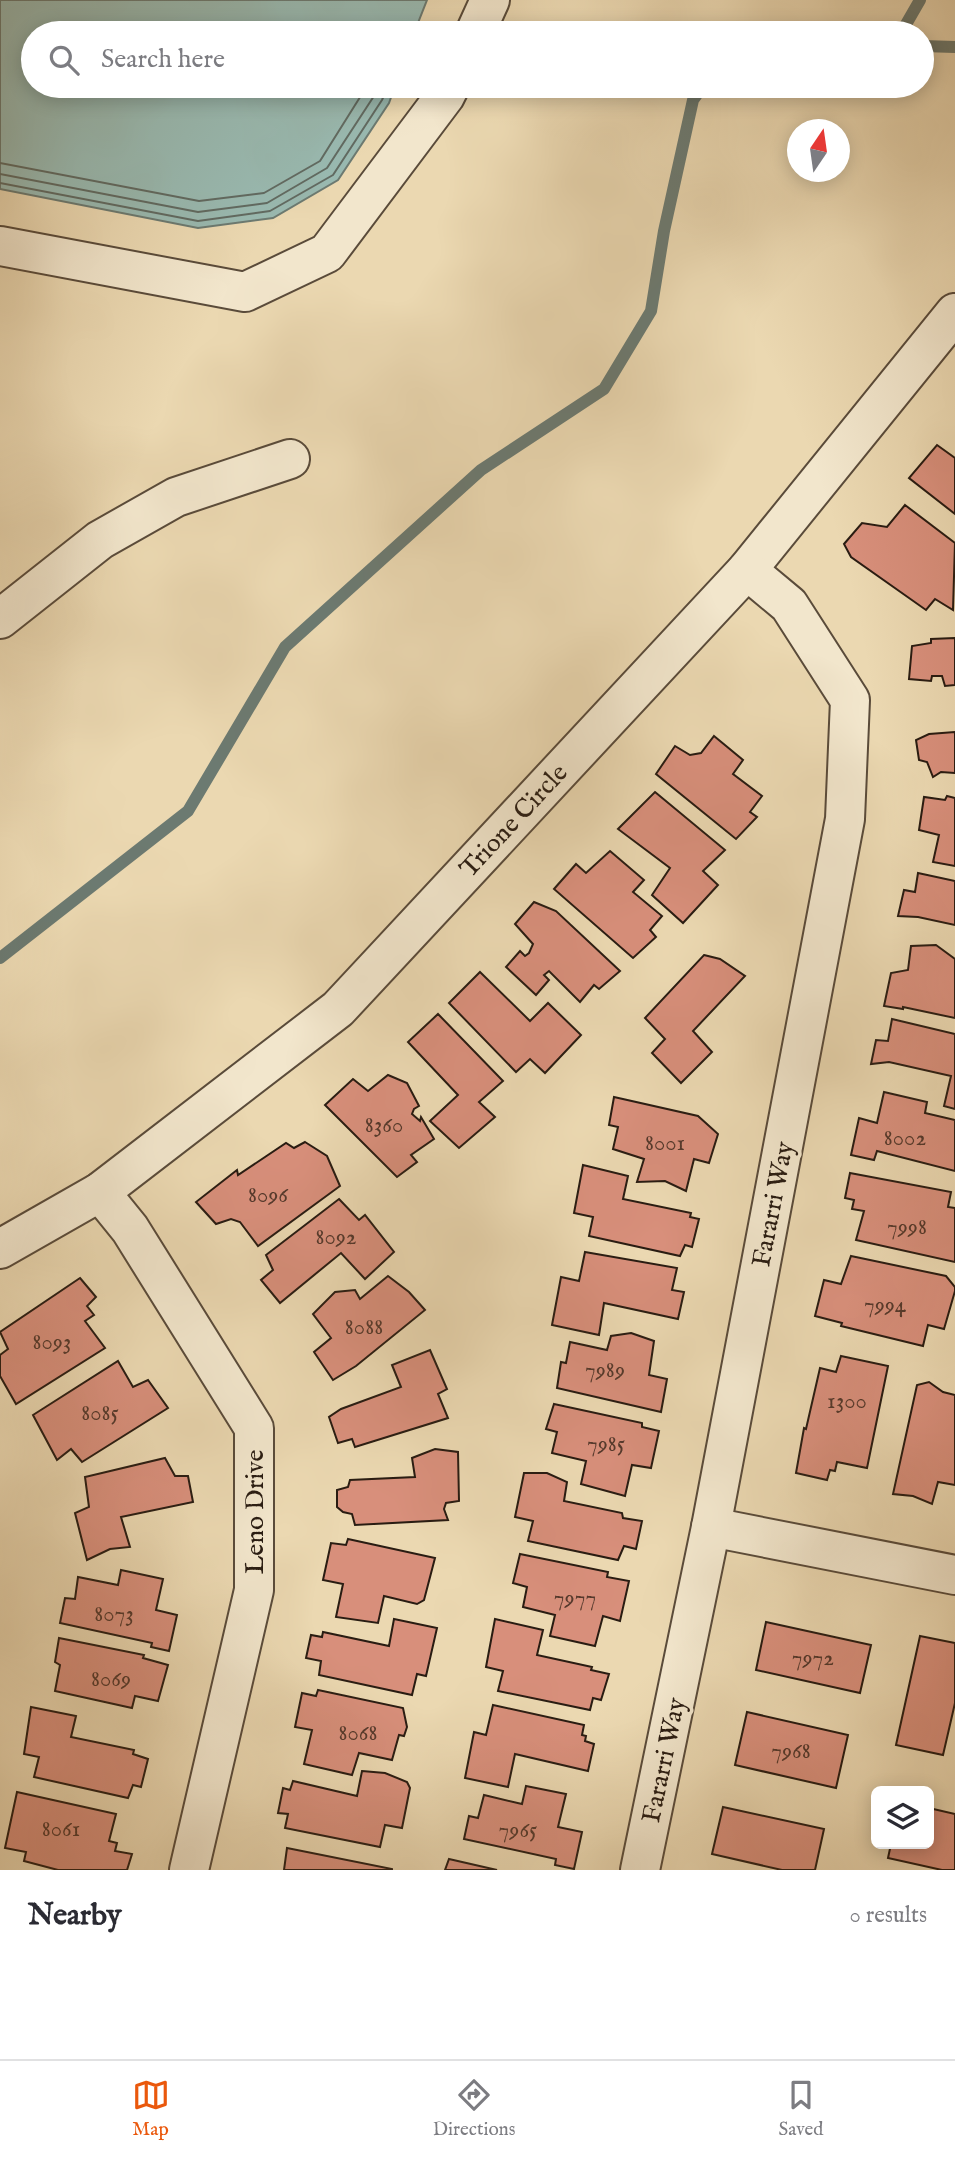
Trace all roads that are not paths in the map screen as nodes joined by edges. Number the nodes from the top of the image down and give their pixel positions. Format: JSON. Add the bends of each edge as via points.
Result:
{"nodes":[{"id":1,"x":490,"y":0,"type":"edge"},
{"id":2,"x":480,"y":21,"type":"edge"},
{"id":3,"x":443,"y":98,"type":"edge"},
{"id":4,"x":0,"y":246,"type":"edge"},
{"id":5,"x":955,"y":313,"type":"edge"},
{"id":6,"x":290,"y":458,"type":"dead end"},
{"id":7,"x":747,"y":570,"type":"junction"},
{"id":8,"x":0,"y":619,"type":"edge"},
{"id":9,"x":100,"y":1192,"type":"junction"},
{"id":10,"x":0,"y":1249,"type":"edge"},
{"id":11,"x":710,"y":1527,"type":"junction"},
{"id":12,"x":955,"y":1575,"type":"edge"},
{"id":13,"x":189,"y":1870,"type":"edge"},
{"id":14,"x":640,"y":1870,"type":"edge"}],
"edges":[{"from":1,"to":2,"type":"street"},
{"from":3,"to":4,"type":"street","via":[[327,253],[245,292]]},
{"from":5,"to":7,"type":"street","name":"Trione Circle"},
{"from":6,"to":8,"type":"street","via":[[176,497],[100,540]]},
{"from":7,"to":9,"type":"street","name":"Trione Circle","via":[[338,1009]]},
{"from":7,"to":11,"type":"street","name":"Fararri Way","via":[[789,605],[850,700],[845,819]]},
{"from":9,"to":10,"type":"street","name":"Trione Circle"},
{"from":9,"to":13,"type":"street","name":"Leno Drive","via":[[130,1229],[254,1428],[254,1590]]},
{"from":11,"to":12,"type":"street"},
{"from":11,"to":14,"type":"street","name":"Fararri Way"}]}
